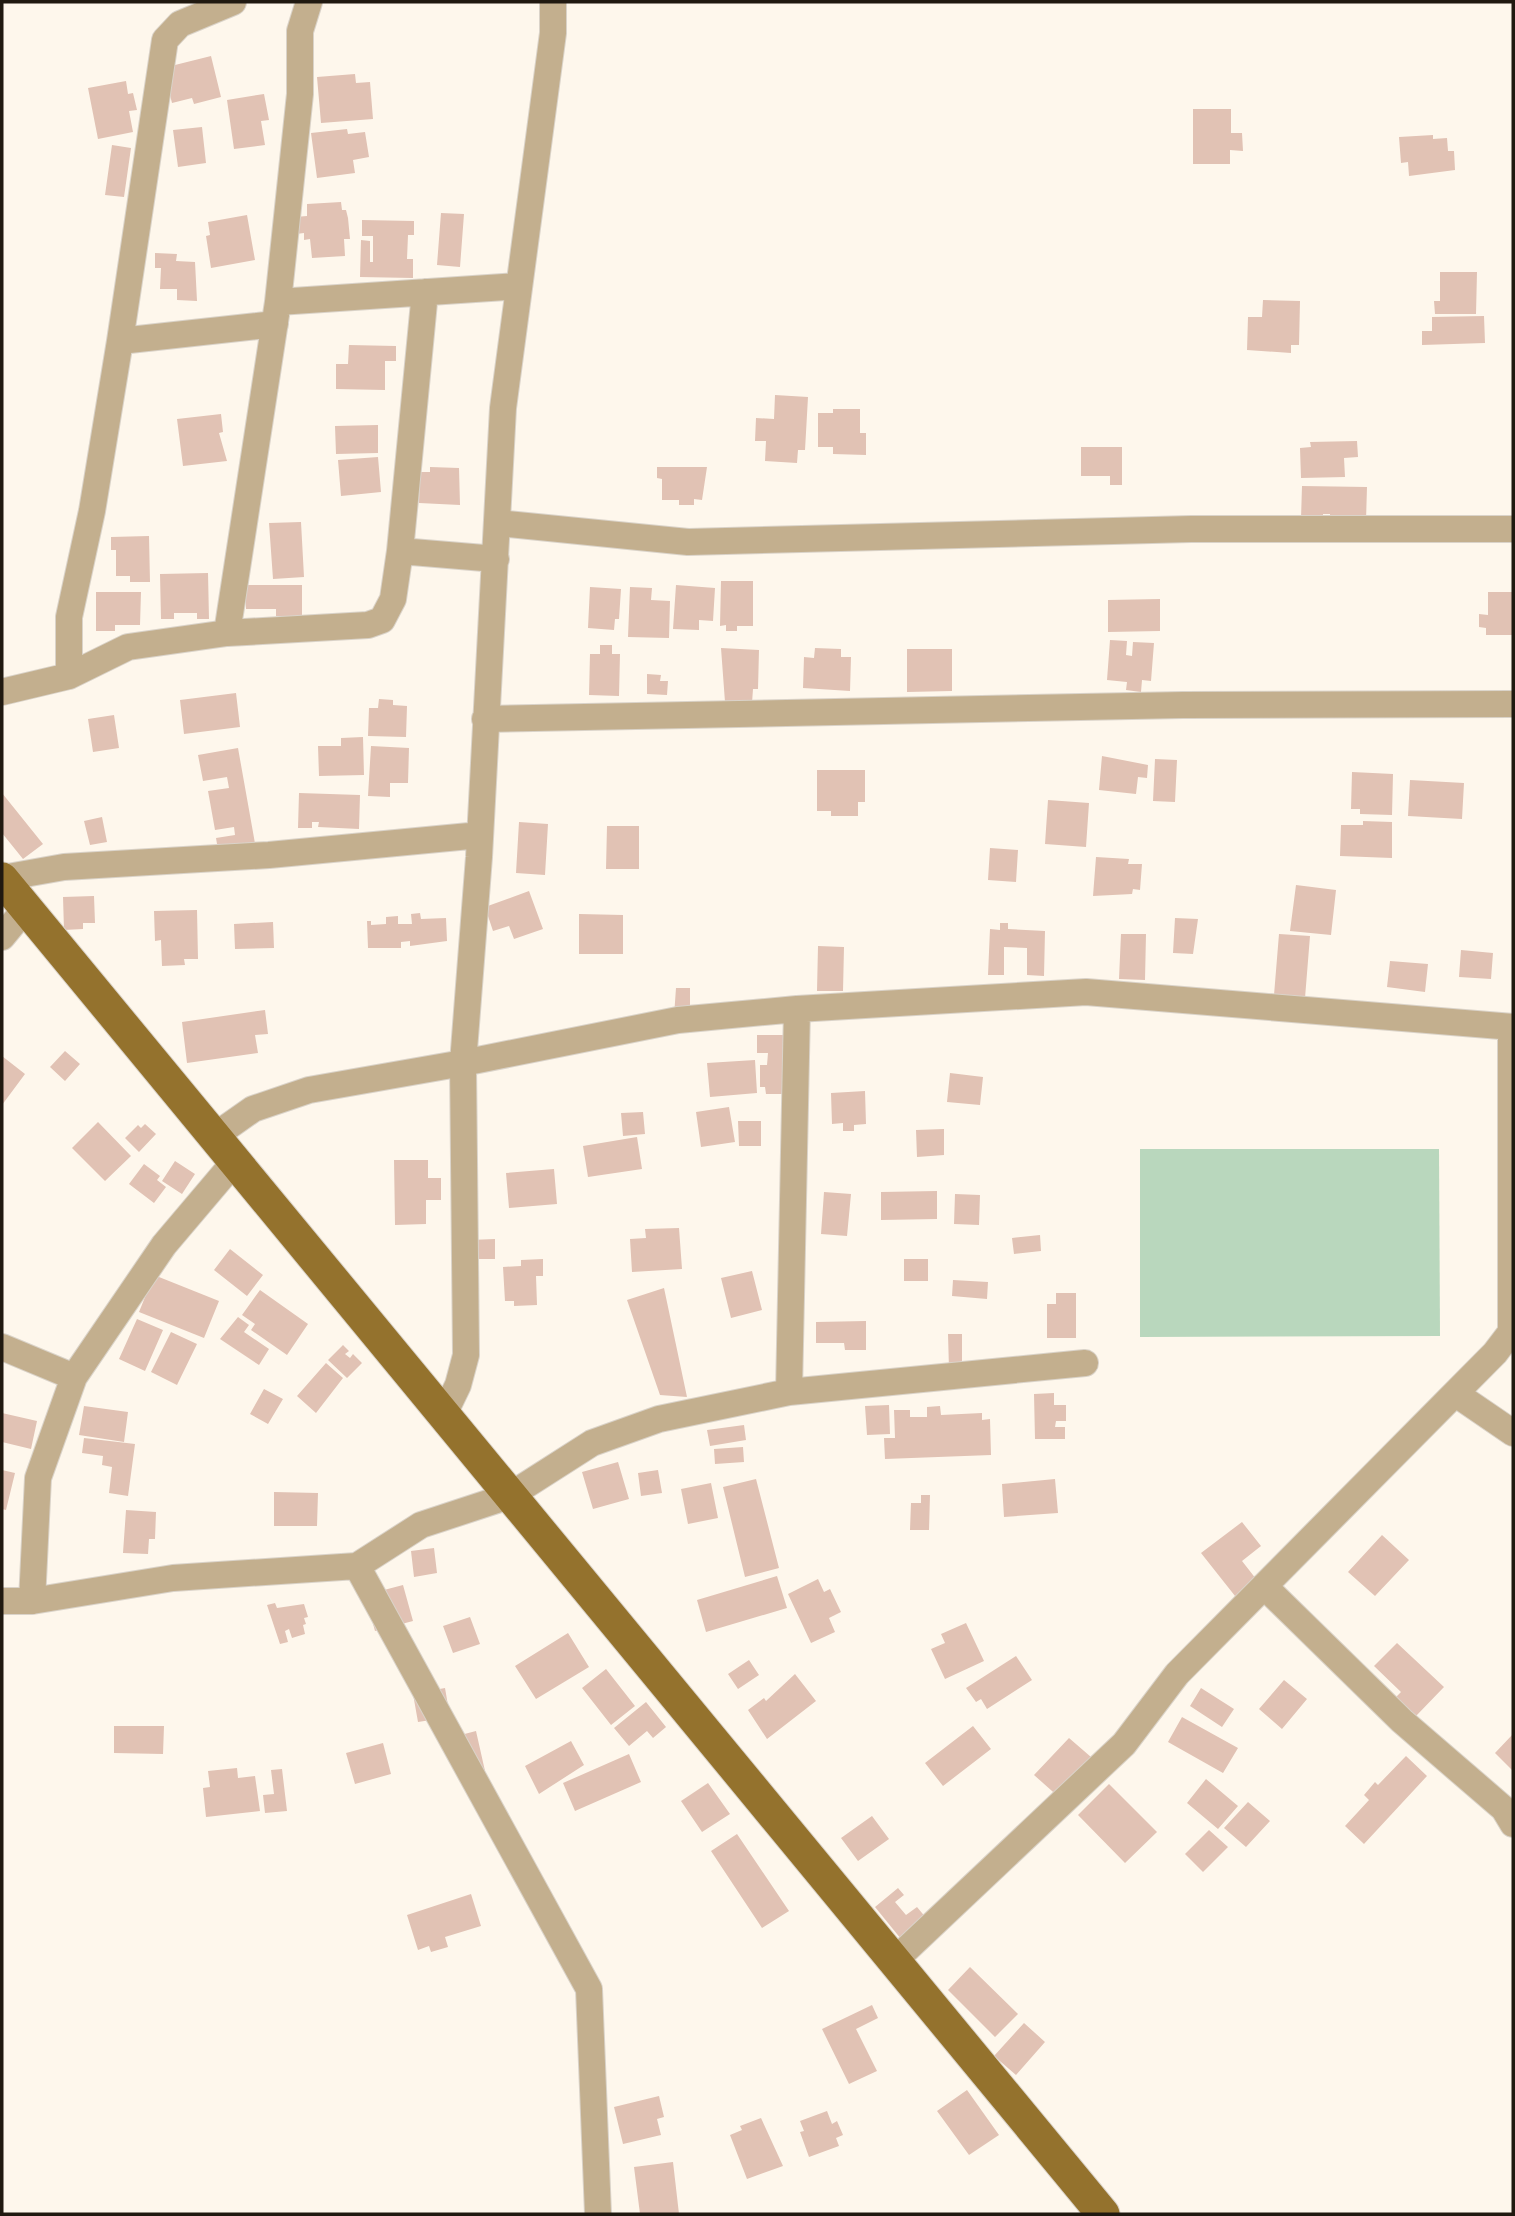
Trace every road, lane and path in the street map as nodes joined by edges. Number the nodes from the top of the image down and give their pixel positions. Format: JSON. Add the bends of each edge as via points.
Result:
{"nodes":[{"id":1,"x":233,"y":2,"type":"edge"},
{"id":2,"x":309,"y":2,"type":"edge"},
{"id":3,"x":553,"y":2,"type":"edge"},
{"id":4,"x":519,"y":286,"type":"junction"},
{"id":5,"x":425,"y":292,"type":"junction"},
{"id":6,"x":277,"y":313,"type":"junction"},
{"id":7,"x":120,"y":341,"type":"junction"},
{"id":8,"x":498,"y":523,"type":"junction"},
{"id":9,"x":1513,"y":529,"type":"edge"},
{"id":10,"x":400,"y":551,"type":"junction"},
{"id":11,"x":496,"y":559,"type":"junction"},
{"id":12,"x":227,"y":633,"type":"junction"},
{"id":13,"x":69,"y":676,"type":"junction"},
{"id":14,"x":2,"y":692,"type":"edge"},
{"id":15,"x":1513,"y":704,"type":"edge"},
{"id":16,"x":485,"y":719,"type":"junction"},
{"id":17,"x":480,"y":835,"type":"junction"},
{"id":18,"x":2,"y":878,"type":"edge"},
{"id":19,"x":26,"y":908,"type":"junction"},
{"id":20,"x":2,"y":937,"type":"edge"},
{"id":21,"x":797,"y":1009,"type":"junction"},
{"id":22,"x":1512,"y":1027,"type":"edge"},
{"id":23,"x":463,"y":1063,"type":"junction"},
{"id":24,"x":226,"y":1148,"type":"junction"},
{"id":25,"x":1513,"y":1288,"type":"edge"},
{"id":26,"x":2,"y":1348,"type":"edge"},
{"id":27,"x":1085,"y":1363,"type":"dead end"},
{"id":28,"x":74,"y":1377,"type":"junction"},
{"id":29,"x":789,"y":1392,"type":"junction"},
{"id":30,"x":1455,"y":1394,"type":"junction"},
{"id":31,"x":444,"y":1414,"type":"junction"},
{"id":32,"x":1513,"y":1433,"type":"edge"},
{"id":33,"x":509,"y":1496,"type":"junction"},
{"id":34,"x":358,"y":1566,"type":"junction"},
{"id":35,"x":1264,"y":1586,"type":"junction"},
{"id":36,"x":2,"y":1601,"type":"edge"},
{"id":37,"x":32,"y":1601,"type":"junction"},
{"id":38,"x":1513,"y":1824,"type":"edge"},
{"id":39,"x":893,"y":1962,"type":"junction"},
{"id":40,"x":598,"y":2214,"type":"edge"},
{"id":41,"x":1103,"y":2214,"type":"edge"}],
"edges":[{"from":1,"to":7,"type":"street","via":[[180,24],[165,40]]},
{"from":2,"to":6,"type":"street","via":[[300,31],[300,94]]},
{"from":3,"to":4,"type":"street","via":[[553,33]]},
{"from":4,"to":5,"type":"street"},
{"from":4,"to":8,"type":"street","via":[[503,408]]},
{"from":5,"to":6,"type":"street"},
{"from":5,"to":10,"type":"street"},
{"from":6,"to":7,"type":"street"},
{"from":6,"to":12,"type":"street"},
{"from":7,"to":13,"type":"street","via":[[69,617]]},
{"from":8,"to":9,"type":"street","via":[[688,542],[1177,529]]},
{"from":8,"to":11,"type":"street"},
{"from":10,"to":11,"type":"street"},
{"from":10,"to":12,"type":"street","via":[[393,599],[382,620],[368,625]]},
{"from":11,"to":16,"type":"street"},
{"from":12,"to":13,"type":"street","via":[[128,647]]},
{"from":13,"to":14,"type":"street"},
{"from":15,"to":16,"type":"street","via":[[1169,705]]},
{"from":16,"to":17,"type":"street"},
{"from":17,"to":18,"type":"street","via":[[269,855],[64,867]]},
{"from":17,"to":23,"type":"street"},
{"from":18,"to":19,"type":"main road"},
{"from":19,"to":20,"type":"street"},
{"from":19,"to":24,"type":"main road"},
{"from":21,"to":22,"type":"street","via":[[1086,992]]},
{"from":21,"to":23,"type":"street","via":[[678,1020]]},
{"from":21,"to":29,"type":"street"},
{"from":22,"to":25,"type":"street"},
{"from":23,"to":24,"type":"street","via":[[309,1090],[253,1109]]},
{"from":23,"to":31,"type":"street","via":[[466,1355]]},
{"from":24,"to":28,"type":"street"},
{"from":24,"to":31,"type":"main road"},
{"from":25,"to":30,"type":"street","via":[[1511,1332]]},
{"from":26,"to":28,"type":"street"},
{"from":27,"to":29,"type":"street"},
{"from":28,"to":37,"type":"street","via":[[38,1478]]},
{"from":29,"to":33,"type":"street","via":[[659,1419],[592,1443]]},
{"from":30,"to":32,"type":"street"},
{"from":30,"to":35,"type":"street"},
{"from":31,"to":33,"type":"main road"},
{"from":33,"to":34,"type":"street","via":[[421,1525]]},
{"from":33,"to":39,"type":"main road"},
{"from":34,"to":37,"type":"street","via":[[173,1578]]},
{"from":34,"to":40,"type":"street","via":[[589,1989]]},
{"from":35,"to":38,"type":"street","via":[[1402,1721],[1504,1809]]},
{"from":35,"to":39,"type":"street","via":[[1177,1674],[1124,1744]]},
{"from":36,"to":37,"type":"street"},
{"from":39,"to":41,"type":"main road"}]}
